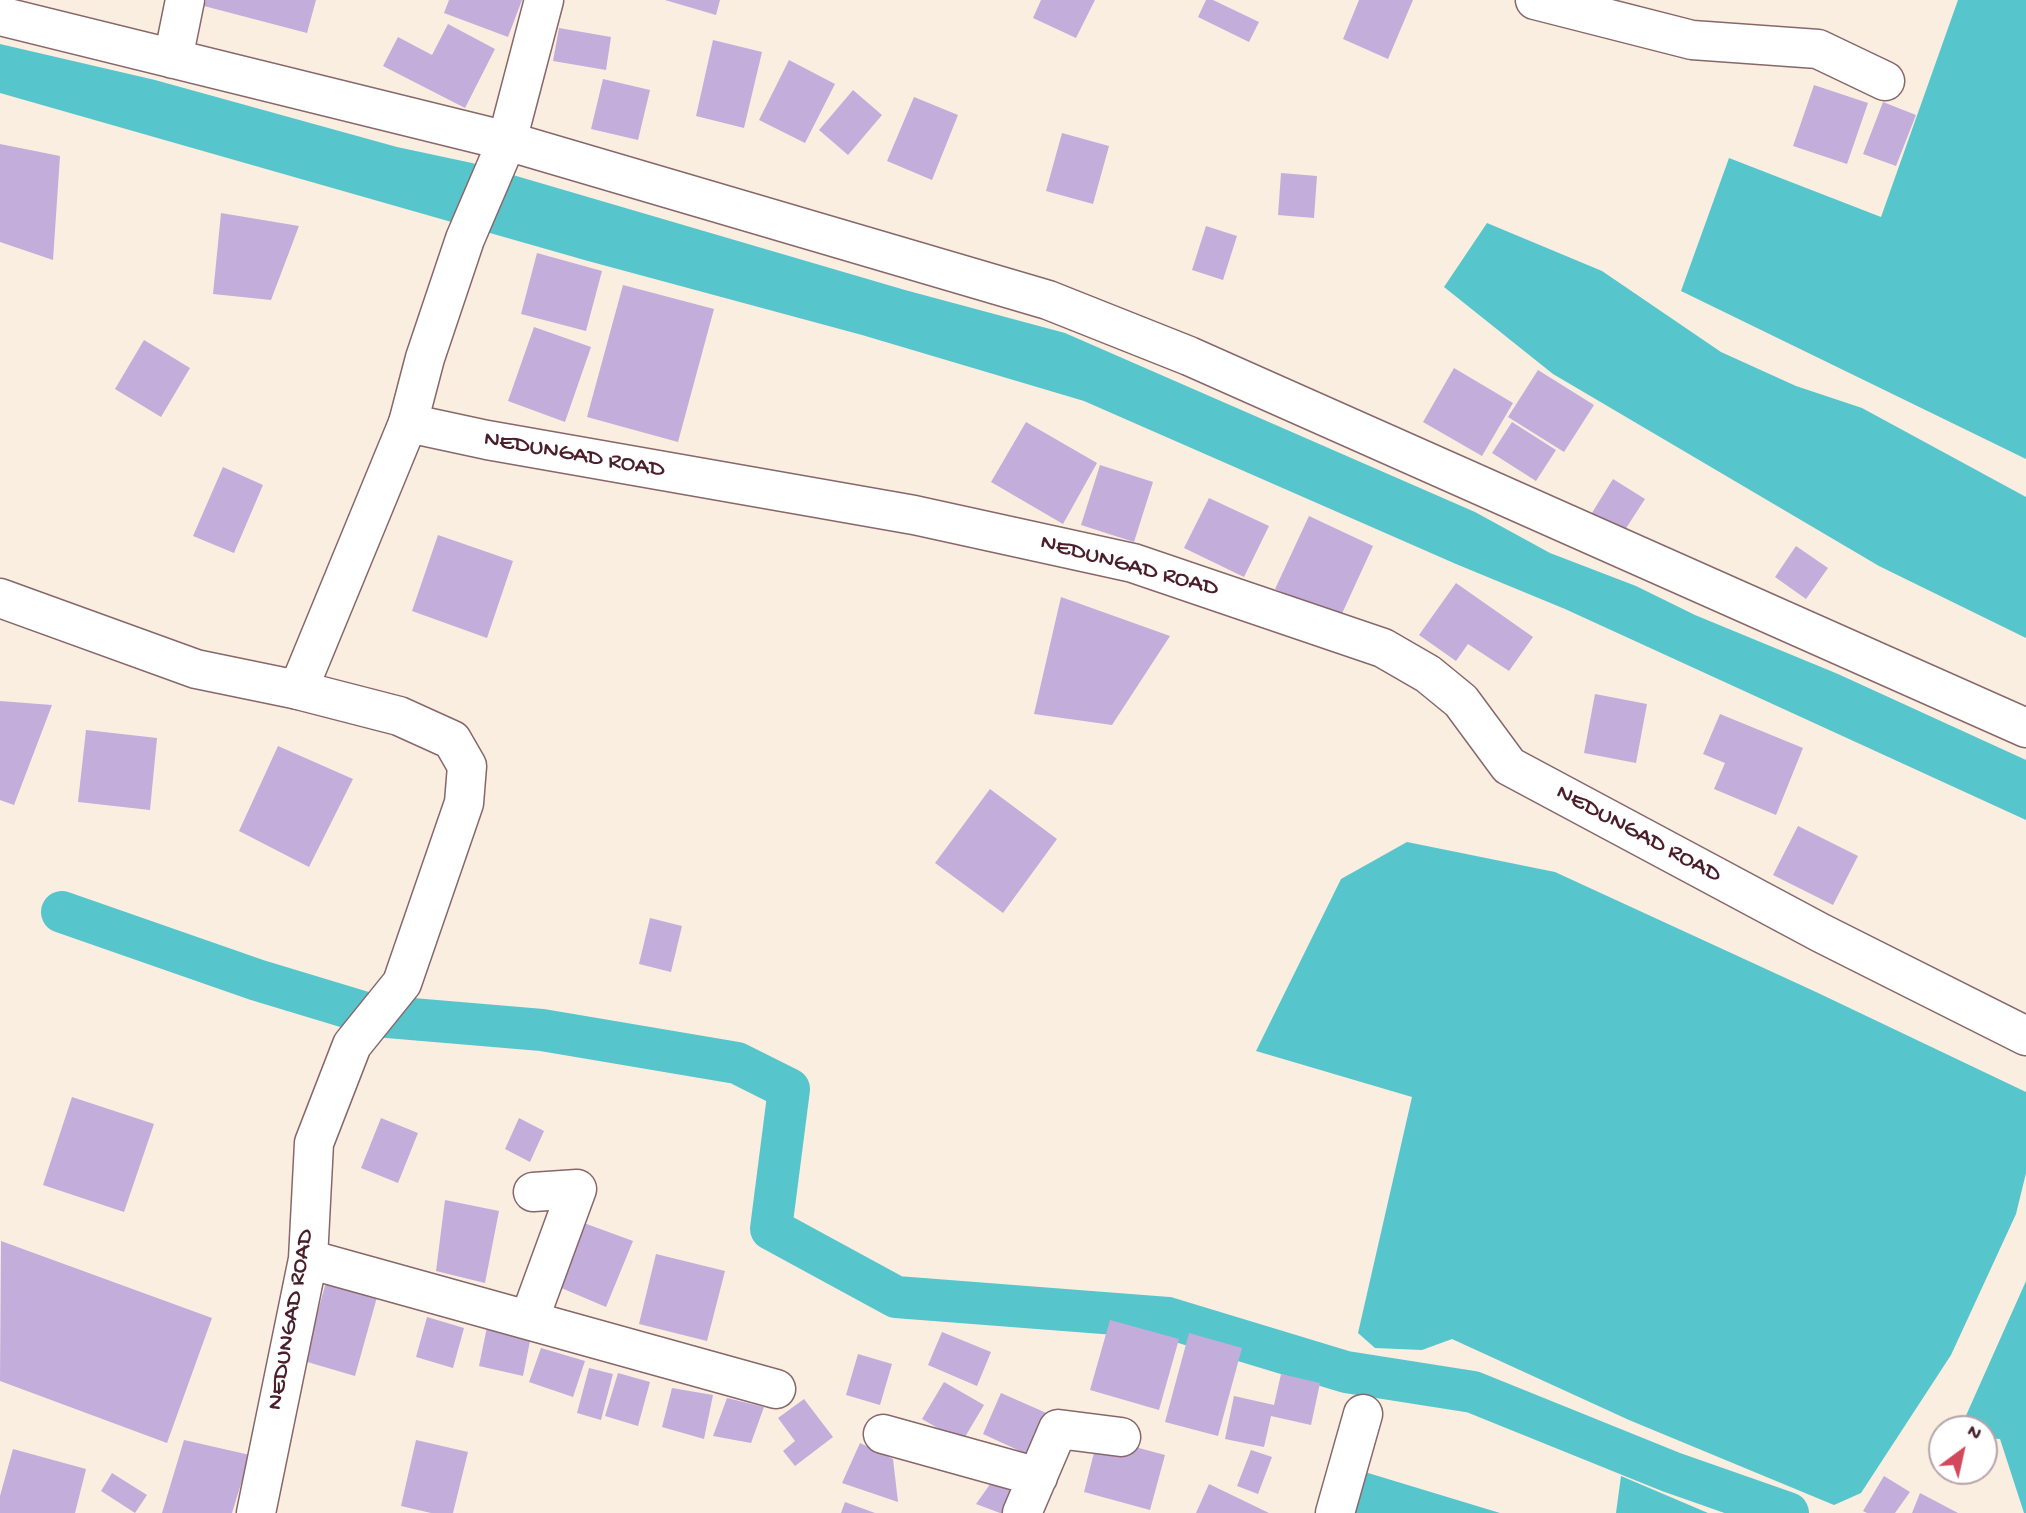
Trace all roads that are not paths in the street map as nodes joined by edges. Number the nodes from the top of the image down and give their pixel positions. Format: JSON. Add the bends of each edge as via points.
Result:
{"nodes":[{"id":1,"x":185,"y":0,"type":"edge"},
{"id":2,"x":544,"y":0,"type":"edge"},
{"id":3,"x":1535,"y":0,"type":"edge"},
{"id":4,"x":0,"y":16,"type":"edge"},
{"id":5,"x":173,"y":59,"type":"junction"},
{"id":6,"x":1885,"y":81,"type":"dead end"},
{"id":7,"x":507,"y":141,"type":"junction"},
{"id":8,"x":408,"y":423,"type":"junction"},
{"id":9,"x":0,"y":598,"type":"edge"},
{"id":10,"x":298,"y":690,"type":"junction"},
{"id":11,"x":2026,"y":728,"type":"edge"},
{"id":12,"x":2026,"y":1036,"type":"edge"},
{"id":13,"x":533,"y":1192,"type":"dead end"},
{"id":14,"x":308,"y":1259,"type":"junction"},
{"id":15,"x":529,"y":1320,"type":"junction"},
{"id":16,"x":776,"y":1390,"type":"dead end"},
{"id":17,"x":1363,"y":1414,"type":"dead end"},
{"id":18,"x":883,"y":1434,"type":"dead end"},
{"id":19,"x":1121,"y":1437,"type":"dead end"},
{"id":20,"x":1038,"y":1477,"type":"junction"},
{"id":21,"x":256,"y":1513,"type":"edge"},
{"id":22,"x":1022,"y":1513,"type":"edge"},
{"id":23,"x":1335,"y":1513,"type":"edge"}],
"edges":[{"from":1,"to":5,"type":"street"},
{"from":2,"to":7,"type":"street"},
{"from":3,"to":6,"type":"street","via":[[1692,40],[1818,49]]},
{"from":4,"to":5,"type":"street"},
{"from":5,"to":7,"type":"street"},
{"from":7,"to":8,"type":"street","via":[[465,239]]},
{"from":7,"to":11,"type":"street","via":[[1048,300],[1189,356]]},
{"from":8,"to":10,"type":"street"},
{"from":8,"to":12,"type":"street","name":"NEDUNGAD ROAD","via":[[914,515],[1133,563],[1383,648],[1429,674],[1461,701],[1509,766],[1821,933]]},
{"from":9,"to":10,"type":"street","name":"NEDUNGAD ROAD","via":[[197,669]]},
{"from":10,"to":14,"type":"street","name":"NEDUNGAD ROAD","via":[[399,716],[452,740],[467,765],[464,803],[402,983],[352,1045],[314,1143]]},
{"from":13,"to":15,"type":"street","via":[[577,1189]]},
{"from":14,"to":15,"type":"street"},
{"from":14,"to":21,"type":"street","name":"NEDUNGAD ROAD"},
{"from":15,"to":16,"type":"street"},
{"from":17,"to":23,"type":"street"},
{"from":18,"to":20,"type":"street"},
{"from":19,"to":20,"type":"street","via":[[1058,1429]]},
{"from":20,"to":22,"type":"street"}]}
